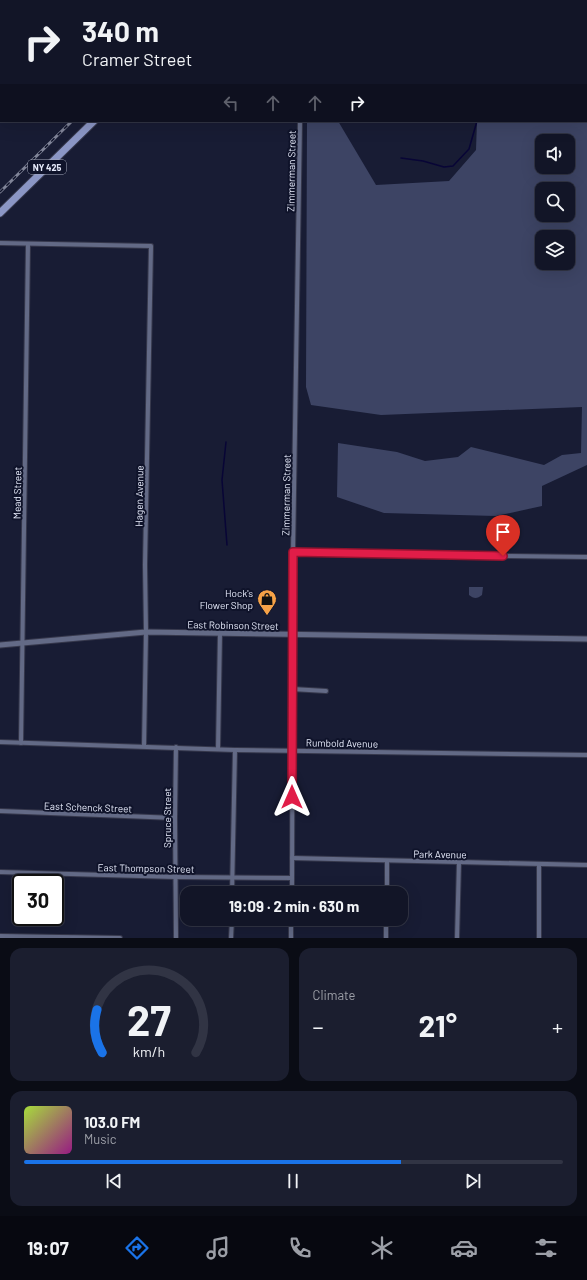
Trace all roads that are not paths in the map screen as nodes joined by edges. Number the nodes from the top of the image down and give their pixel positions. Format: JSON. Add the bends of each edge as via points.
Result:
{"nodes":[{"id":1,"x":93,"y":122,"type":"edge"},
{"id":2,"x":300,"y":122,"type":"edge"},
{"id":3,"x":0,"y":213,"type":"edge"},
{"id":4,"x":0,"y":243,"type":"edge"},
{"id":5,"x":28,"y":244,"type":"junction"},
{"id":6,"x":293,"y":552,"type":"junction"},
{"id":7,"x":587,"y":557,"type":"edge"},
{"id":8,"x":146,"y":632,"type":"junction"},
{"id":9,"x":220,"y":633,"type":"junction"},
{"id":10,"x":293,"y":635,"type":"junction"},
{"id":11,"x":587,"y":639,"type":"edge"},
{"id":12,"x":23,"y":643,"type":"junction"},
{"id":13,"x":0,"y":645,"type":"edge"},
{"id":14,"x":292,"y":689,"type":"junction"},
{"id":15,"x":326,"y":691,"type":"dead end"},
{"id":16,"x":0,"y":742,"type":"edge"},
{"id":17,"x":21,"y":743,"type":"junction"},
{"id":18,"x":144,"y":746,"type":"junction"},
{"id":19,"x":176,"y":747,"type":"junction"},
{"id":20,"x":218,"y":749,"type":"junction"},
{"id":21,"x":235,"y":750,"type":"junction"},
{"id":22,"x":292,"y":750,"type":"junction"},
{"id":23,"x":587,"y":755,"type":"edge"},
{"id":24,"x":0,"y":811,"type":"edge"},
{"id":25,"x":174,"y":818,"type":"junction"},
{"id":26,"x":292,"y":858,"type":"junction"},
{"id":27,"x":387,"y":861,"type":"junction"},
{"id":28,"x":458,"y":862,"type":"junction"},
{"id":29,"x":539,"y":864,"type":"junction"},
{"id":30,"x":587,"y":865,"type":"edge"},
{"id":31,"x":0,"y":872,"type":"edge"},
{"id":32,"x":175,"y":877,"type":"junction"},
{"id":33,"x":232,"y":878,"type":"junction"},
{"id":34,"x":292,"y":878,"type":"junction"},
{"id":35,"x":232,"y":886,"type":"edge"},
{"id":36,"x":292,"y":886,"type":"edge"},
{"id":37,"x":387,"y":886,"type":"edge"},
{"id":38,"x":232,"y":926,"type":"edge"},
{"id":39,"x":291,"y":926,"type":"edge"},
{"id":40,"x":386,"y":926,"type":"edge"},
{"id":41,"x":0,"y":936,"type":"edge"},
{"id":42,"x":120,"y":938,"type":"edge"},
{"id":43,"x":176,"y":938,"type":"edge"},
{"id":44,"x":231,"y":938,"type":"edge"},
{"id":45,"x":291,"y":938,"type":"edge"},
{"id":46,"x":386,"y":938,"type":"edge"},
{"id":47,"x":457,"y":938,"type":"edge"},
{"id":48,"x":539,"y":938,"type":"edge"}],
"edges":[{"from":1,"to":3,"type":"main road","number":"NY 425"},
{"from":2,"to":6,"type":"street","name":"Zimmerman Street"},
{"from":4,"to":5,"type":"street"},
{"from":5,"to":8,"type":"street","name":"Hagen Avenue","via":[[151,246]]},
{"from":5,"to":12,"type":"street","name":"Mead Street"},
{"from":6,"to":7,"type":"street"},
{"from":6,"to":10,"type":"street","name":"Zimmerman Street"},
{"from":8,"to":9,"type":"street","name":"East Robinson Street"},
{"from":8,"to":12,"type":"street","name":"East Robinson Street"},
{"from":8,"to":18,"type":"street","name":"Hagen Avenue"},
{"from":9,"to":10,"type":"street","name":"East Robinson Street"},
{"from":9,"to":20,"type":"street"},
{"from":10,"to":11,"type":"street","name":"East Robinson Street"},
{"from":10,"to":14,"type":"street","name":"Zimmerman Street"},
{"from":12,"to":13,"type":"street","name":"East Robinson Street"},
{"from":12,"to":17,"type":"street","name":"Mead Street"},
{"from":14,"to":15,"type":"street"},
{"from":14,"to":22,"type":"street","name":"Zimmerman Street"},
{"from":16,"to":17,"type":"street","name":"Rumbold Avenue"},
{"from":17,"to":18,"type":"street","name":"Rumbold Avenue"},
{"from":18,"to":19,"type":"street","name":"Rumbold Avenue"},
{"from":19,"to":20,"type":"street","name":"Rumbold Avenue"},
{"from":19,"to":25,"type":"street","name":"Spruce Street"},
{"from":20,"to":21,"type":"street","name":"Rumbold Avenue"},
{"from":21,"to":22,"type":"street","name":"Rumbold Avenue"},
{"from":21,"to":33,"type":"street"},
{"from":22,"to":23,"type":"street","name":"Rumbold Avenue"},
{"from":22,"to":26,"type":"street","name":"Zimmerman Street"},
{"from":24,"to":25,"type":"street","name":"East Schenck Street"},
{"from":25,"to":32,"type":"street","name":"Spruce Street"},
{"from":26,"to":27,"type":"street","name":"Park Avenue"},
{"from":26,"to":34,"type":"street","name":"Zimmerman Street"},
{"from":27,"to":28,"type":"street","name":"Park Avenue"},
{"from":27,"to":37,"type":"street"},
{"from":28,"to":29,"type":"street","name":"Park Avenue"},
{"from":28,"to":47,"type":"street"},
{"from":29,"to":30,"type":"street","name":"Park Avenue"},
{"from":29,"to":48,"type":"street"},
{"from":31,"to":32,"type":"street","name":"East Thompson Street"},
{"from":32,"to":33,"type":"street","name":"East Thompson Street"},
{"from":32,"to":43,"type":"street","name":"Spruce Street"},
{"from":33,"to":34,"type":"street","name":"East Thompson Street"},
{"from":33,"to":35,"type":"street"},
{"from":34,"to":36,"type":"street","name":"Zimmerman Street"},
{"from":38,"to":44,"type":"street"},
{"from":39,"to":45,"type":"street"},
{"from":40,"to":46,"type":"street"},
{"from":41,"to":42,"type":"street"}]}
